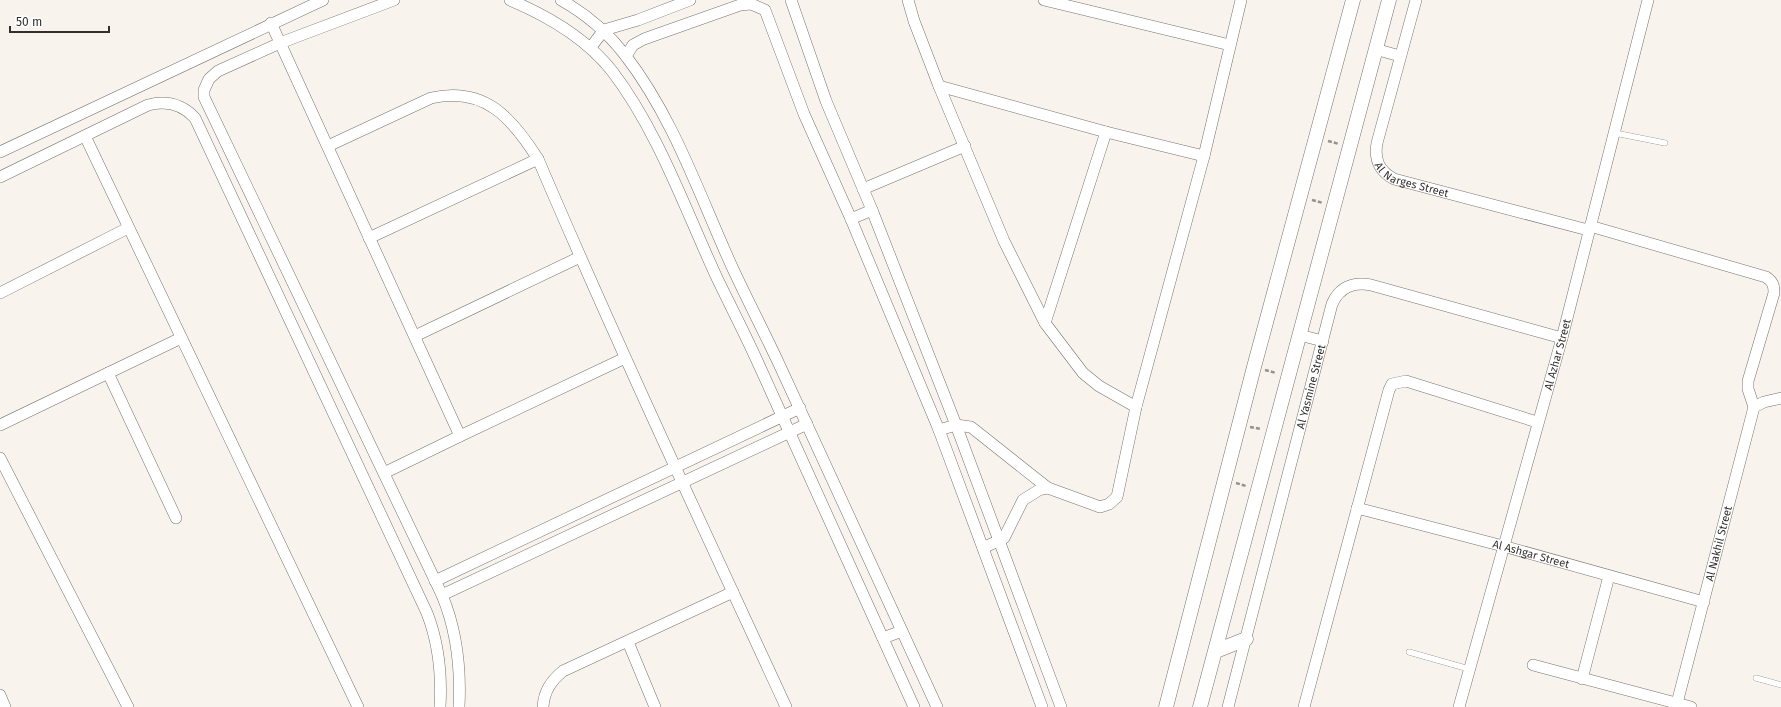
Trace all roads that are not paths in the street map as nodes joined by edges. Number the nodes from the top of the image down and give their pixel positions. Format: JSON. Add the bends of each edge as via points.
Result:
{"nodes":[{"id":1,"x":323,"y":0,"type":"edge"},
{"id":2,"x":394,"y":0,"type":"edge"},
{"id":3,"x":510,"y":0,"type":"edge"},
{"id":4,"x":561,"y":0,"type":"edge"},
{"id":5,"x":690,"y":0,"type":"edge"},
{"id":6,"x":791,"y":0,"type":"edge"},
{"id":7,"x":908,"y":0,"type":"edge"},
{"id":8,"x":1044,"y":0,"type":"edge"},
{"id":9,"x":1241,"y":0,"type":"edge"},
{"id":10,"x":1353,"y":0,"type":"edge"},
{"id":11,"x":1389,"y":0,"type":"edge"},
{"id":12,"x":1416,"y":0,"type":"edge"},
{"id":13,"x":1648,"y":0,"type":"edge"},
{"id":14,"x":764,"y":5,"type":"edge"},
{"id":15,"x":271,"y":23,"type":"junction"},
{"id":16,"x":604,"y":30,"type":"junction"},
{"id":17,"x":280,"y":43,"type":"junction"},
{"id":18,"x":1230,"y":45,"type":"junction"},
{"id":19,"x":591,"y":47,"type":"junction"},
{"id":20,"x":1376,"y":49,"type":"junction"},
{"id":21,"x":626,"y":56,"type":"junction"},
{"id":22,"x":1400,"y":56,"type":"junction"},
{"id":23,"x":939,"y":86,"type":"junction"},
{"id":24,"x":1106,"y":132,"type":"junction"},
{"id":25,"x":1615,"y":133,"type":"junction"},
{"id":26,"x":85,"y":136,"type":"junction"},
{"id":27,"x":1665,"y":143,"type":"dead end"},
{"id":28,"x":328,"y":146,"type":"junction"},
{"id":29,"x":965,"y":146,"type":"junction"},
{"id":30,"x":0,"y":152,"type":"edge"},
{"id":31,"x":1204,"y":156,"type":"junction"},
{"id":32,"x":538,"y":159,"type":"junction"},
{"id":33,"x":0,"y":177,"type":"edge"},
{"id":34,"x":863,"y":189,"type":"junction"},
{"id":35,"x":872,"y":210,"type":"junction"},
{"id":36,"x":851,"y":219,"type":"junction"},
{"id":37,"x":128,"y":228,"type":"junction"},
{"id":38,"x":1589,"y":228,"type":"junction"},
{"id":39,"x":369,"y":238,"type":"junction"},
{"id":40,"x":580,"y":257,"type":"junction"},
{"id":41,"x":0,"y":293,"type":"edge"},
{"id":42,"x":1045,"y":323,"type":"junction"},
{"id":43,"x":1299,"y":335,"type":"junction"},
{"id":44,"x":415,"y":336,"type":"junction"},
{"id":45,"x":181,"y":338,"type":"junction"},
{"id":46,"x":1562,"y":338,"type":"junction"},
{"id":47,"x":1323,"y":341,"type":"junction"},
{"id":48,"x":625,"y":358,"type":"junction"},
{"id":49,"x":108,"y":373,"type":"junction"},
{"id":50,"x":1781,"y":398,"type":"edge"},
{"id":51,"x":1136,"y":406,"type":"junction"},
{"id":52,"x":1754,"y":407,"type":"junction"},
{"id":53,"x":800,"y":408,"type":"junction"},
{"id":54,"x":782,"y":416,"type":"junction"},
{"id":55,"x":1537,"y":422,"type":"junction"},
{"id":56,"x":807,"y":424,"type":"junction"},
{"id":57,"x":0,"y":425,"type":"edge"},
{"id":58,"x":956,"y":425,"type":"junction"},
{"id":59,"x":939,"y":430,"type":"junction"},
{"id":60,"x":790,"y":432,"type":"junction"},
{"id":61,"x":460,"y":436,"type":"junction"},
{"id":62,"x":0,"y":458,"type":"edge"},
{"id":63,"x":676,"y":468,"type":"junction"},
{"id":64,"x":384,"y":473,"type":"junction"},
{"id":65,"x":683,"y":482,"type":"junction"},
{"id":66,"x":1048,"y":488,"type":"junction"},
{"id":67,"x":398,"y":503,"type":"junction"},
{"id":68,"x":1357,"y":508,"type":"junction"},
{"id":69,"x":381,"y":512,"type":"junction"},
{"id":70,"x":176,"y":518,"type":"dead end"},
{"id":71,"x":1000,"y":541,"type":"junction"},
{"id":72,"x":1503,"y":546,"type":"junction"},
{"id":73,"x":982,"y":548,"type":"junction"},
{"id":74,"x":1609,"y":576,"type":"junction"},
{"id":75,"x":435,"y":581,"type":"junction"},
{"id":76,"x":733,"y":592,"type":"junction"},
{"id":77,"x":442,"y":595,"type":"junction"},
{"id":78,"x":1704,"y":602,"type":"junction"},
{"id":79,"x":902,"y":631,"type":"junction"},
{"id":80,"x":883,"y":638,"type":"junction"},
{"id":81,"x":1246,"y":638,"type":"junction"},
{"id":82,"x":628,"y":642,"type":"junction"},
{"id":83,"x":1216,"y":651,"type":"junction"},
{"id":84,"x":1409,"y":652,"type":"dead end"},
{"id":85,"x":1533,"y":665,"type":"dead end"},
{"id":86,"x":1469,"y":669,"type":"junction"},
{"id":87,"x":1756,"y":678,"type":"dead end"},
{"id":88,"x":1582,"y":679,"type":"junction"},
{"id":89,"x":1781,"y":685,"type":"edge"},
{"id":90,"x":0,"y":696,"type":"edge"},
{"id":91,"x":1676,"y":705,"type":"edge"},
{"id":92,"x":6,"y":707,"type":"edge"},
{"id":93,"x":128,"y":707,"type":"edge"},
{"id":94,"x":358,"y":707,"type":"edge"},
{"id":95,"x":440,"y":707,"type":"edge"},
{"id":96,"x":459,"y":707,"type":"edge"},
{"id":97,"x":543,"y":707,"type":"edge"},
{"id":98,"x":655,"y":707,"type":"edge"},
{"id":99,"x":786,"y":707,"type":"edge"},
{"id":100,"x":914,"y":707,"type":"edge"},
{"id":101,"x":937,"y":707,"type":"edge"},
{"id":102,"x":1042,"y":707,"type":"edge"},
{"id":103,"x":1061,"y":707,"type":"edge"},
{"id":104,"x":1166,"y":707,"type":"edge"},
{"id":105,"x":1200,"y":707,"type":"edge"},
{"id":106,"x":1228,"y":707,"type":"edge"},
{"id":107,"x":1304,"y":707,"type":"edge"},
{"id":108,"x":1459,"y":707,"type":"edge"},
{"id":109,"x":1691,"y":707,"type":"edge"}],
"edges":[{"from":1,"to":15,"type":"street"},
{"from":2,"to":17,"type":"street"},
{"from":3,"to":19,"type":"street","via":[[528,7]]},
{"from":4,"to":16,"type":"street"},
{"from":5,"to":16,"type":"street"},
{"from":6,"to":34,"type":"street","via":[[826,101]]},
{"from":7,"to":23,"type":"street"},
{"from":8,"to":18,"type":"street"},
{"from":9,"to":18,"type":"street"},
{"from":10,"to":104,"type":"street"},
{"from":11,"to":20,"type":"street"},
{"from":12,"to":22,"type":"street","name":"Al Narges Street"},
{"from":13,"to":25,"type":"street","name":"Al Azhar Street"},
{"from":14,"to":21,"type":"street","via":[[740,5],[644,38],[633,46]]},
{"from":14,"to":36,"type":"street","via":[[804,114]]},
{"from":15,"to":17,"type":"street"},
{"from":15,"to":30,"type":"street"},
{"from":16,"to":19,"type":"street"},
{"from":16,"to":21,"type":"street"},
{"from":17,"to":28,"type":"street"},
{"from":17,"to":64,"type":"street","via":[[213,74],[206,84],[204,96]]},
{"from":18,"to":31,"type":"street"},
{"from":19,"to":54,"type":"street","via":[[631,97],[648,128]]},
{"from":20,"to":22,"type":"street"},
{"from":20,"to":43,"type":"street"},
{"from":21,"to":53,"type":"street","via":[[657,105],[681,152],[733,269]]},
{"from":22,"to":38,"type":"street","name":"Al Narges Street","via":[[1376,149],[1376,161],[1386,175]]},
{"from":23,"to":24,"type":"street"},
{"from":23,"to":29,"type":"street"},
{"from":24,"to":31,"type":"street"},
{"from":24,"to":42,"type":"street"},
{"from":25,"to":27,"type":"lane"},
{"from":25,"to":38,"type":"street","name":"Al Azhar Street"},
{"from":26,"to":33,"type":"street"},
{"from":26,"to":37,"type":"street"},
{"from":26,"to":69,"type":"street","via":[[155,103],[178,105],[195,118]]},
{"from":28,"to":32,"type":"street","via":[[431,98],[457,95],[490,104],[508,117]]},
{"from":28,"to":39,"type":"street"},
{"from":29,"to":34,"type":"street"},
{"from":29,"to":42,"type":"street","via":[[1004,241]]},
{"from":31,"to":51,"type":"street"},
{"from":32,"to":39,"type":"street"},
{"from":32,"to":40,"type":"street"},
{"from":34,"to":35,"type":"street"},
{"from":35,"to":36,"type":"street"},
{"from":35,"to":58,"type":"street"},
{"from":36,"to":59,"type":"street"},
{"from":37,"to":41,"type":"street"},
{"from":37,"to":45,"type":"street"},
{"from":38,"to":46,"type":"street","name":"Al Azhar Street"},
{"from":38,"to":52,"type":"street","name":"Al Narges Street","via":[[1766,277],[1771,281],[1774,293],[1748,381]]},
{"from":39,"to":44,"type":"street"},
{"from":40,"to":44,"type":"street"},
{"from":40,"to":48,"type":"street"},
{"from":42,"to":51,"type":"street","via":[[1083,373],[1099,386]]},
{"from":43,"to":47,"type":"street"},
{"from":43,"to":83,"type":"street"},
{"from":44,"to":61,"type":"street"},
{"from":45,"to":49,"type":"street"},
{"from":45,"to":94,"type":"street"},
{"from":46,"to":47,"type":"street","name":"Al Yasmine Street","via":[[1363,284],[1345,287],[1335,297]]},
{"from":46,"to":55,"type":"street","name":"Al Azhar Street"},
{"from":47,"to":81,"type":"street","name":"Al Yasmine Street"},
{"from":48,"to":61,"type":"street"},
{"from":48,"to":63,"type":"street"},
{"from":49,"to":57,"type":"street"},
{"from":49,"to":70,"type":"street"},
{"from":50,"to":52,"type":"street"},
{"from":51,"to":66,"type":"street","via":[[1127,456],[1113,501],[1100,507]]},
{"from":52,"to":78,"type":"street","name":"Al Nakhil Street"},
{"from":53,"to":54,"type":"street"},
{"from":53,"to":56,"type":"street"},
{"from":54,"to":60,"type":"street"},
{"from":54,"to":63,"type":"street"},
{"from":55,"to":68,"type":"street","via":[[1406,381],[1392,384]]},
{"from":55,"to":72,"type":"street","name":"Al Azhar Street"},
{"from":56,"to":60,"type":"street"},
{"from":56,"to":79,"type":"street"},
{"from":58,"to":59,"type":"street"},
{"from":58,"to":66,"type":"street","via":[[964,425],[978,431]]},
{"from":58,"to":71,"type":"street"},
{"from":59,"to":73,"type":"street"},
{"from":60,"to":65,"type":"street"},
{"from":60,"to":80,"type":"street"},
{"from":61,"to":64,"type":"street"},
{"from":62,"to":93,"type":"street"},
{"from":63,"to":65,"type":"street"},
{"from":63,"to":75,"type":"street"},
{"from":64,"to":67,"type":"street"},
{"from":65,"to":76,"type":"street"},
{"from":65,"to":77,"type":"street"},
{"from":66,"to":71,"type":"street","via":[[1039,490],[1023,500],[1006,535]]},
{"from":67,"to":69,"type":"street"},
{"from":67,"to":75,"type":"street"},
{"from":68,"to":72,"type":"street","name":"Al Ashgar Street"},
{"from":68,"to":107,"type":"street"},
{"from":69,"to":95,"type":"street","via":[[434,630],[442,681]]},
{"from":71,"to":73,"type":"street"},
{"from":71,"to":103,"type":"street"},
{"from":72,"to":74,"type":"street","name":"Al Ashgar Street"},
{"from":72,"to":86,"type":"street","name":"Al Azhar Street"},
{"from":73,"to":102,"type":"street"},
{"from":74,"to":78,"type":"street","name":"Al Ashgar Street"},
{"from":74,"to":88,"type":"street"},
{"from":75,"to":77,"type":"street"},
{"from":76,"to":82,"type":"street"},
{"from":76,"to":99,"type":"street"},
{"from":77,"to":96,"type":"street","via":[[457,648]]},
{"from":78,"to":91,"type":"street","name":"Al Nakhil Street"},
{"from":79,"to":80,"type":"street"},
{"from":79,"to":101,"type":"street"},
{"from":80,"to":100,"type":"street"},
{"from":81,"to":83,"type":"street"},
{"from":81,"to":106,"type":"street","name":"Al Yasmine Street"},
{"from":82,"to":97,"type":"street","via":[[563,671],[547,687]]},
{"from":82,"to":98,"type":"street"},
{"from":83,"to":105,"type":"street"},
{"from":84,"to":86,"type":"lane"},
{"from":85,"to":88,"type":"street"},
{"from":86,"to":108,"type":"street","name":"Al Azhar Street"},
{"from":87,"to":89,"type":"lane"},
{"from":88,"to":91,"type":"street"},
{"from":90,"to":92,"type":"street"},
{"from":91,"to":109,"type":"street"}]}
